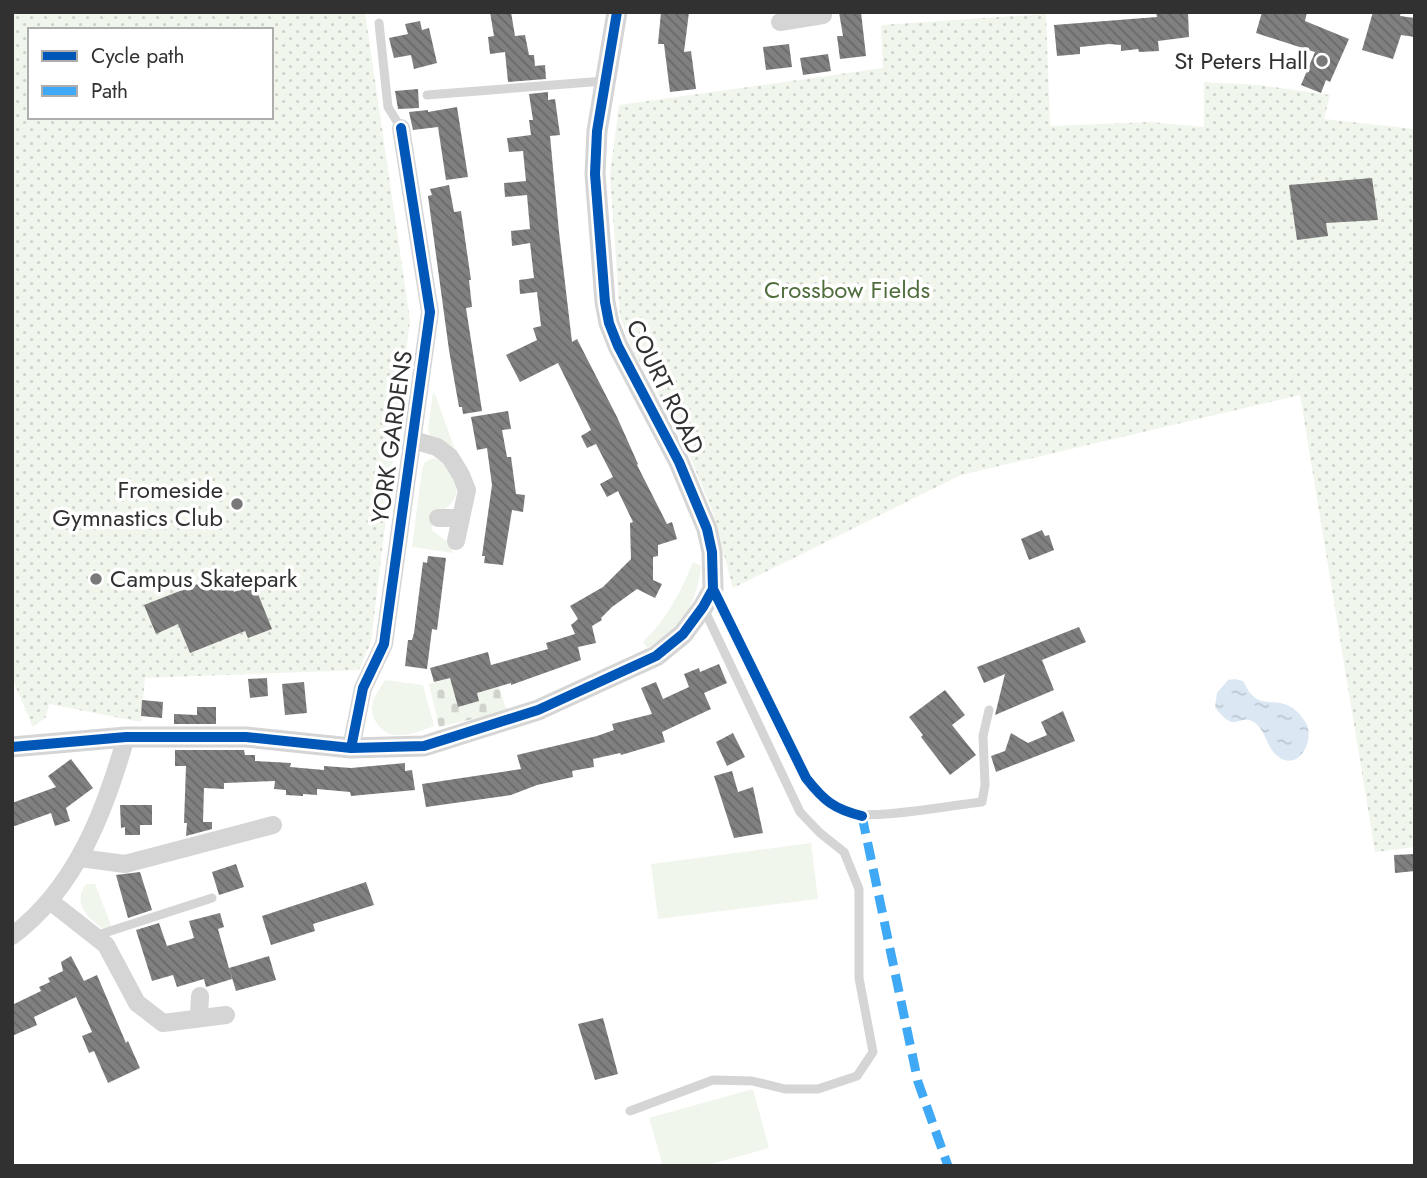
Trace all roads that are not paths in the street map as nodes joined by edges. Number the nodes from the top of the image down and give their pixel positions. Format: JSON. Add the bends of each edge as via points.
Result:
{"nodes":[{"id":1,"x":617,"y":12,"type":"edge"},
{"id":2,"x":802,"y":15,"type":"edge"},
{"id":3,"x":823,"y":15,"type":"dead end"},
{"id":4,"x":780,"y":22,"type":"dead end"},
{"id":5,"x":379,"y":23,"type":"dead end"},
{"id":6,"x":606,"y":81,"type":"junction"},
{"id":7,"x":427,"y":94,"type":"dead end"},
{"id":8,"x":401,"y":128,"type":"joint"},
{"id":9,"x":413,"y":440,"type":"junction"},
{"id":10,"x":438,"y":518,"type":"dead end"},
{"id":11,"x":461,"y":518,"type":"junction"},
{"id":12,"x":456,"y":541,"type":"dead end"},
{"id":13,"x":708,"y":598,"type":"junction"},
{"id":14,"x":989,"y":710,"type":"dead end"},
{"id":15,"x":126,"y":737,"type":"junction"},
{"id":16,"x":12,"y":747,"type":"edge"},
{"id":17,"x":351,"y":748,"type":"junction"},
{"id":18,"x":274,"y":825,"type":"dead end"},
{"id":19,"x":80,"y":858,"type":"junction"},
{"id":20,"x":212,"y":898,"type":"dead end"},
{"id":21,"x":50,"y":901,"type":"junction"},
{"id":22,"x":12,"y":936,"type":"edge"},
{"id":23,"x":95,"y":936,"type":"junction"},
{"id":24,"x":200,"y":996,"type":"dead end"},
{"id":25,"x":226,"y":1015,"type":"dead end"},
{"id":26,"x":199,"y":1018,"type":"junction"},
{"id":27,"x":630,"y":1111,"type":"dead end"}],
"edges":[{"from":1,"to":6,"type":"street","name":"COURT ROAD"},
{"from":2,"to":3,"type":"street"},
{"from":2,"to":4,"type":"street"},
{"from":5,"to":8,"type":"lane","via":[[388,107]]},
{"from":6,"to":7,"type":"lane"},
{"from":6,"to":13,"type":"street","name":"COURT ROAD","via":[[595,174],[609,323],[707,529],[712,552]]},
{"from":8,"to":9,"type":"street","name":"YORK GARDENS","via":[[430,312]]},
{"from":9,"to":11,"type":"street","name":"YORK GARDENS","via":[[437,447],[450,457],[467,490]]},
{"from":9,"to":17,"type":"street","name":"YORK GARDENS","via":[[384,644],[363,688]]},
{"from":10,"to":11,"type":"street"},
{"from":11,"to":12,"type":"street","name":"YORK GARDENS"},
{"from":13,"to":14,"type":"lane","via":[[806,778],[821,797],[841,811],[862,816],[982,802],[983,736]]},
{"from":13,"to":17,"type":"street","via":[[684,634],[656,656],[538,710],[424,746]]},
{"from":13,"to":27,"type":"lane","via":[[800,812],[844,852],[859,889],[859,978],[873,1052],[857,1076],[818,1089],[713,1080]]},
{"from":15,"to":16,"type":"street"},
{"from":15,"to":17,"type":"street","via":[[246,737]]},
{"from":15,"to":19,"type":"street","via":[[110,793]]},
{"from":18,"to":19,"type":"street","via":[[125,864]]},
{"from":19,"to":21,"type":"street"},
{"from":20,"to":23,"type":"lane"},
{"from":21,"to":22,"type":"street"},
{"from":21,"to":23,"type":"street"},
{"from":23,"to":26,"type":"street","via":[[106,945],[137,1003],[163,1023]]},
{"from":24,"to":26,"type":"street"},
{"from":25,"to":26,"type":"street"}]}
